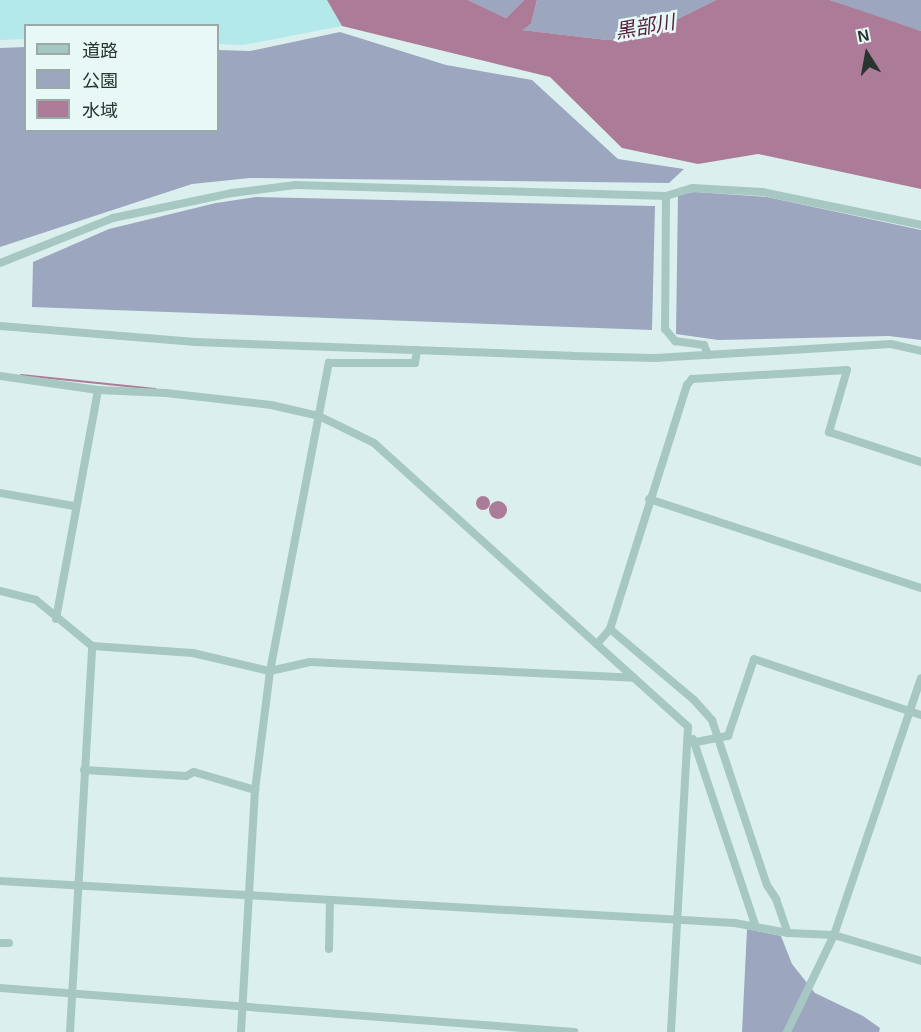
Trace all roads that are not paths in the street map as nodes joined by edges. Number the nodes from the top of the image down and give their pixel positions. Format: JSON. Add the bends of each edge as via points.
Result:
{"nodes":[{"id":1,"x":666,"y":195,"type":"junction"},
{"id":2,"x":921,"y":225,"type":"edge"},
{"id":3,"x":0,"y":263,"type":"edge"},
{"id":4,"x":0,"y":326,"type":"edge"},
{"id":5,"x":417,"y":350,"type":"junction"},
{"id":6,"x":921,"y":351,"type":"edge"},
{"id":7,"x":708,"y":355,"type":"junction"},
{"id":8,"x":0,"y":376,"type":"edge"},
{"id":9,"x":98,"y":390,"type":"junction"},
{"id":10,"x":319,"y":416,"type":"junction"},
{"id":11,"x":921,"y":462,"type":"edge"},
{"id":12,"x":0,"y":493,"type":"edge"},
{"id":13,"x":649,"y":499,"type":"junction"},
{"id":14,"x":74,"y":506,"type":"junction"},
{"id":15,"x":921,"y":588,"type":"edge"},
{"id":16,"x":0,"y":591,"type":"edge"},
{"id":17,"x":56,"y":619,"type":"junction"},
{"id":18,"x":610,"y":629,"type":"junction"},
{"id":19,"x":597,"y":644,"type":"junction"},
{"id":20,"x":92,"y":646,"type":"junction"},
{"id":21,"x":270,"y":671,"type":"junction"},
{"id":22,"x":634,"y":678,"type":"junction"},
{"id":23,"x":921,"y":678,"type":"edge"},
{"id":24,"x":910,"y":711,"type":"junction"},
{"id":25,"x":921,"y":715,"type":"edge"},
{"id":26,"x":689,"y":736,"type":"junction"},
{"id":27,"x":720,"y":739,"type":"junction"},
{"id":28,"x":696,"y":742,"type":"junction"},
{"id":29,"x":84,"y":770,"type":"junction"},
{"id":30,"x":255,"y":790,"type":"junction"},
{"id":31,"x":0,"y":881,"type":"edge"},
{"id":32,"x":77,"y":886,"type":"junction"},
{"id":33,"x":250,"y":896,"type":"junction"},
{"id":34,"x":330,"y":900,"type":"junction"},
{"id":35,"x":678,"y":920,"type":"junction"},
{"id":36,"x":756,"y":927,"type":"junction"},
{"id":37,"x":788,"y":933,"type":"junction"},
{"id":38,"x":834,"y":935,"type":"junction"},
{"id":39,"x":328,"y":949,"type":"dead end"},
{"id":40,"x":921,"y":962,"type":"edge"},
{"id":41,"x":0,"y":988,"type":"edge"},
{"id":42,"x":72,"y":995,"type":"junction"},
{"id":43,"x":243,"y":1010,"type":"junction"},
{"id":44,"x":70,"y":1032,"type":"edge"},
{"id":45,"x":242,"y":1032,"type":"edge"},
{"id":46,"x":574,"y":1032,"type":"edge"},
{"id":47,"x":671,"y":1032,"type":"edge"},
{"id":48,"x":787,"y":1032,"type":"edge"}],
"edges":[{"from":1,"to":2,"type":"street","via":[[693,188],[762,192]]},
{"from":1,"to":3,"type":"street","via":[[296,185],[232,193],[113,218]]},
{"from":1,"to":7,"type":"street","via":[[665,329],[675,341],[704,345]]},
{"from":4,"to":5,"type":"street","via":[[195,342]]},
{"from":5,"to":7,"type":"street","via":[[655,358]]},
{"from":5,"to":10,"type":"street","via":[[415,363],[329,363]]},
{"from":6,"to":7,"type":"street","via":[[891,344]]},
{"from":8,"to":9,"type":"street"},
{"from":9,"to":10,"type":"street","via":[[219,398]]},
{"from":9,"to":14,"type":"street"},
{"from":10,"to":19,"type":"street","via":[[374,443]]},
{"from":10,"to":21,"type":"street"},
{"from":11,"to":13,"type":"street","via":[[829,432],[847,370],[692,380],[687,385]]},
{"from":12,"to":14,"type":"street"},
{"from":13,"to":15,"type":"street"},
{"from":13,"to":18,"type":"street"},
{"from":14,"to":17,"type":"street"},
{"from":16,"to":17,"type":"street","via":[[36,600]]},
{"from":17,"to":20,"type":"street"},
{"from":18,"to":19,"type":"street"},
{"from":18,"to":27,"type":"street","via":[[706,710]]},
{"from":19,"to":22,"type":"street"},
{"from":20,"to":21,"type":"street","via":[[193,653]]},
{"from":20,"to":29,"type":"street"},
{"from":21,"to":22,"type":"street","via":[[310,662]]},
{"from":21,"to":30,"type":"street"},
{"from":22,"to":26,"type":"street","via":[[688,727]]},
{"from":23,"to":24,"type":"street"},
{"from":24,"to":25,"type":"street"},
{"from":24,"to":27,"type":"street","via":[[754,659],[729,736]]},
{"from":24,"to":38,"type":"street"},
{"from":26,"to":28,"type":"street"},
{"from":26,"to":35,"type":"street"},
{"from":27,"to":28,"type":"street"},
{"from":27,"to":37,"type":"street","via":[[767,885]]},
{"from":28,"to":36,"type":"street"},
{"from":29,"to":30,"type":"street","via":[[186,776],[194,772]]},
{"from":29,"to":32,"type":"street"},
{"from":30,"to":33,"type":"street"},
{"from":31,"to":32,"type":"street"},
{"from":32,"to":33,"type":"street"},
{"from":32,"to":42,"type":"street"},
{"from":33,"to":34,"type":"street"},
{"from":33,"to":43,"type":"street"},
{"from":34,"to":35,"type":"street"},
{"from":34,"to":39,"type":"street"},
{"from":35,"to":36,"type":"street"},
{"from":35,"to":47,"type":"street"},
{"from":36,"to":37,"type":"street"},
{"from":37,"to":38,"type":"street"},
{"from":38,"to":40,"type":"street"},
{"from":38,"to":48,"type":"street"},
{"from":41,"to":42,"type":"street"},
{"from":42,"to":43,"type":"street"},
{"from":42,"to":44,"type":"street"},
{"from":43,"to":45,"type":"street"},
{"from":43,"to":46,"type":"street"}]}
